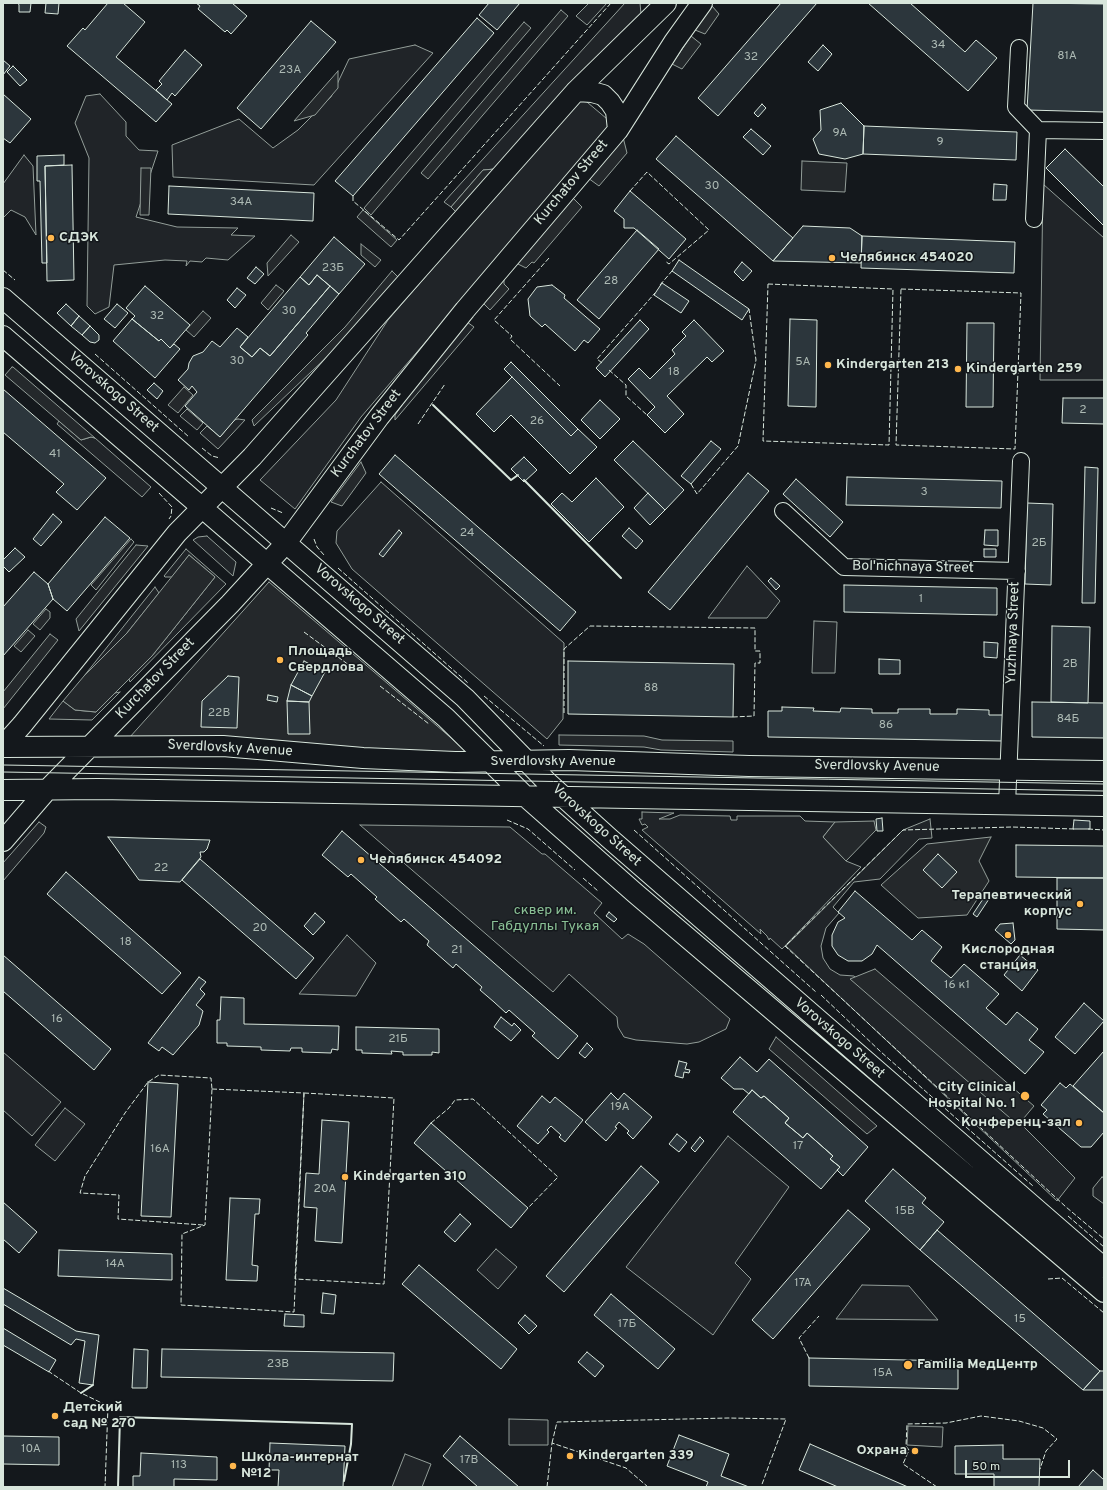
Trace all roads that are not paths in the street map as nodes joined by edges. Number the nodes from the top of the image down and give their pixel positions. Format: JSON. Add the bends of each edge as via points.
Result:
{"nodes":[{"id":1,"x":666,"y":3,"type":"edge"},
{"id":2,"x":702,"y":3,"type":"edge"},
{"id":3,"x":1019,"y":48,"type":"dead end"},
{"id":4,"x":576,"y":91,"type":"junction"},
{"id":5,"x":618,"y":130,"type":"junction"},
{"id":6,"x":1038,"y":130,"type":"junction"},
{"id":7,"x":1104,"y":131,"type":"edge"},
{"id":8,"x":1034,"y":219,"type":"dead end"},
{"id":9,"x":3,"y":298,"type":"edge"},
{"id":10,"x":3,"y":336,"type":"edge"},
{"id":11,"x":1021,"y":461,"type":"dead end"},
{"id":12,"x":222,"y":487,"type":"junction"},
{"id":13,"x":201,"y":508,"type":"junction"},
{"id":14,"x":783,"y":511,"type":"dead end"},
{"id":15,"x":286,"y":543,"type":"junction"},
{"id":16,"x":268,"y":564,"type":"junction"},
{"id":17,"x":1017,"y":571,"type":"junction"},
{"id":18,"x":3,"y":746,"type":"edge"},
{"id":19,"x":89,"y":748,"type":"junction"},
{"id":20,"x":527,"y":761,"type":"junction"},
{"id":21,"x":491,"y":762,"type":"junction"},
{"id":22,"x":1009,"y":770,"type":"junction"},
{"id":23,"x":1104,"y":771,"type":"edge"},
{"id":24,"x":3,"y":790,"type":"edge"},
{"id":25,"x":47,"y":790,"type":"junction"},
{"id":26,"x":525,"y":796,"type":"junction"},
{"id":27,"x":563,"y":796,"type":"junction"},
{"id":28,"x":1008,"y":805,"type":"junction"},
{"id":29,"x":1104,"y":806,"type":"edge"},
{"id":30,"x":3,"y":841,"type":"edge"},
{"id":31,"x":1104,"y":1268,"type":"edge"},
{"id":32,"x":1104,"y":1292,"type":"edge"}],
"edges":[{"from":1,"to":4,"type":"main road"},
{"from":2,"to":5,"type":"main road","name":"Kurchatov Street"},
{"from":3,"to":6,"type":"street","via":[[1016,107]]},
{"from":4,"to":5,"type":"main road","via":[[603,95],[616,111]]},
{"from":4,"to":12,"type":"main road","via":[[409,281]]},
{"from":5,"to":15,"type":"main road","name":"Kurchatov Street","via":[[465,310],[379,417]]},
{"from":6,"to":7,"type":"street"},
{"from":6,"to":8,"type":"street"},
{"from":9,"to":12,"type":"main road","name":"Vorovskogo Street"},
{"from":10,"to":13,"type":"main road","name":"Vorovskogo Street"},
{"from":11,"to":17,"type":"street","name":"Yuzhnaya Street"},
{"from":12,"to":13,"type":"main road"},
{"from":12,"to":15,"type":"main road","name":"Vorovskogo Street"},
{"from":13,"to":16,"type":"main road","name":"Vorovskogo Street"},
{"from":13,"to":18,"type":"main road","via":[[177,533]]},
{"from":14,"to":17,"type":"street","name":"Bol'nichnaya Street","via":[[844,566]]},
{"from":15,"to":16,"type":"main road","name":"Kurchatov Street"},
{"from":15,"to":20,"type":"main road","name":"Vorovskogo Street","via":[[465,698]]},
{"from":16,"to":19,"type":"main road","name":"Kurchatov Street"},
{"from":16,"to":21,"type":"main road","name":"Vorovskogo Street","via":[[446,718]]},
{"from":17,"to":22,"type":"street","name":"Yuzhnaya Street"},
{"from":18,"to":19,"type":"main road","name":"Sverdlovsky Avenue"},
{"from":19,"to":21,"type":"main road","name":"Sverdlovsky Avenue","via":[[140,745],[223,746],[363,758]]},
{"from":19,"to":25,"type":"main road","name":"Kurchatov Street"},
{"from":20,"to":21,"type":"main road","name":"Sverdlovsky Avenue"},
{"from":20,"to":22,"type":"main road","name":"Sverdlovsky Avenue"},
{"from":20,"to":27,"type":"main road","name":"Vorovskogo Street"},
{"from":21,"to":26,"type":"main road","name":"Vorovskogo Street"},
{"from":22,"to":23,"type":"main road","name":"Sverdlovsky Avenue"},
{"from":22,"to":28,"type":"street","name":"Yuzhnaya Street"},
{"from":24,"to":25,"type":"main road"},
{"from":25,"to":26,"type":"main road"},
{"from":25,"to":30,"type":"main road","name":"Kurchatov Street"},
{"from":26,"to":27,"type":"main road"},
{"from":26,"to":32,"type":"main road","name":"Vorovskogo Street","via":[[754,995]]},
{"from":27,"to":28,"type":"main road"},
{"from":27,"to":31,"type":"main road","name":"Vorovskogo Street","via":[[805,1010]]},
{"from":28,"to":29,"type":"main road"}]}
